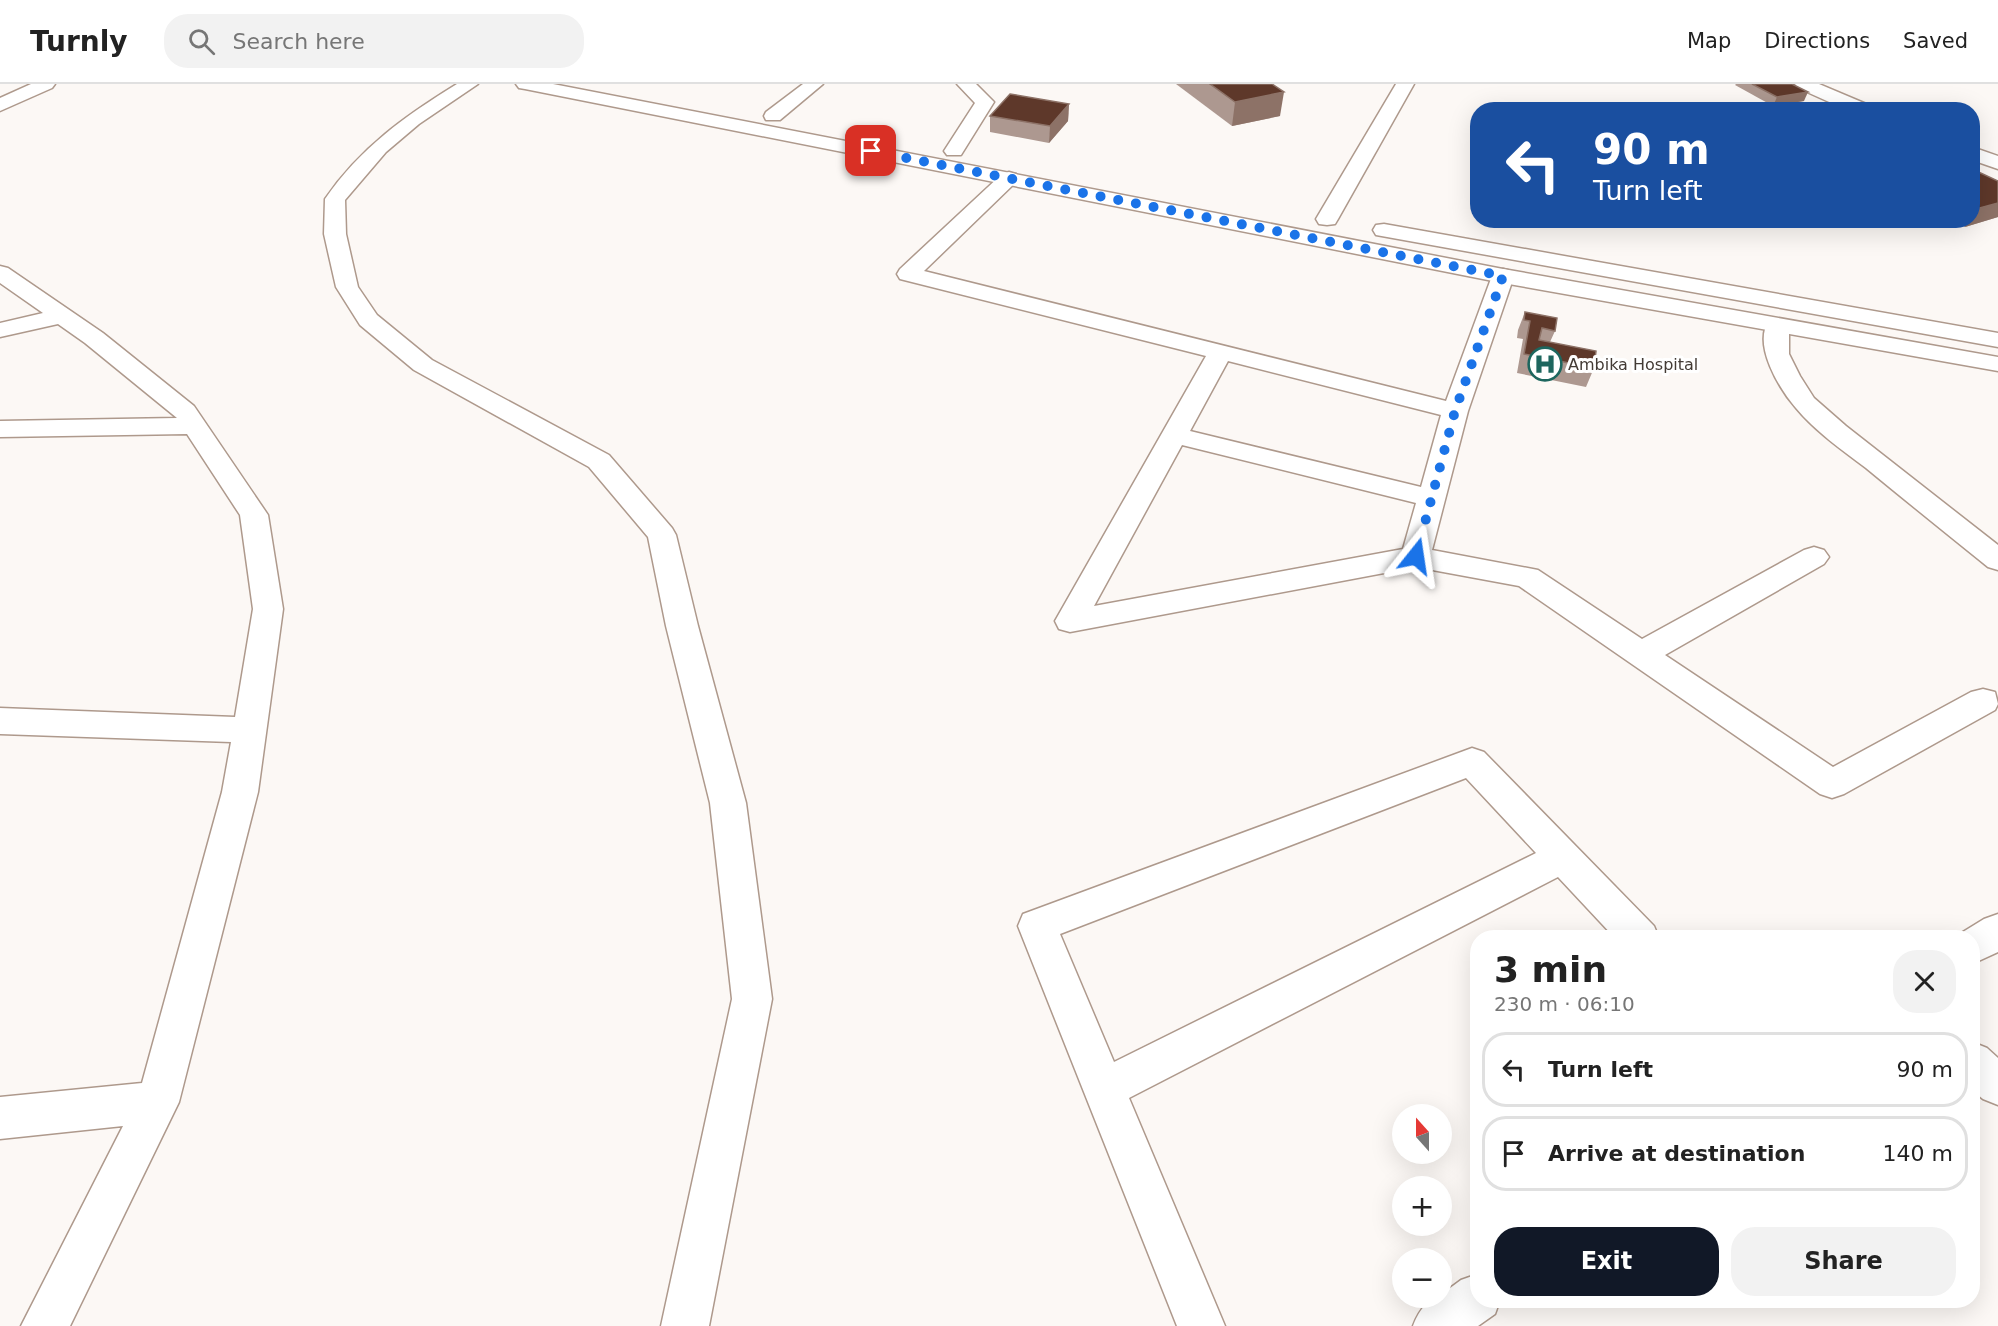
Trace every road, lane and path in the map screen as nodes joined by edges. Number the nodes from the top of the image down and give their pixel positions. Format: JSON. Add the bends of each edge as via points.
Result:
{"nodes":[{"id":1,"x":46,"y":84,"type":"edge"},
{"id":2,"x":469,"y":84,"type":"edge"},
{"id":3,"x":525,"y":84,"type":"edge"},
{"id":4,"x":607,"y":84,"type":"edge"},
{"id":5,"x":814,"y":84,"type":"edge"},
{"id":6,"x":966,"y":84,"type":"edge"},
{"id":7,"x":1405,"y":84,"type":"edge"},
{"id":8,"x":1804,"y":84,"type":"edge"},
{"id":9,"x":551,"y":86,"type":"edge"},
{"id":10,"x":1846,"y":102,"type":"edge"},
{"id":11,"x":0,"y":105,"type":"edge"},
{"id":12,"x":773,"y":116,"type":"junction"},
{"id":13,"x":954,"y":151,"type":"junction"},
{"id":14,"x":1009,"y":178,"type":"junction"},
{"id":15,"x":1210,"y":198,"type":"dead end"},
{"id":16,"x":1304,"y":215,"type":"dead end"},
{"id":17,"x":1327,"y":219,"type":"junction"},
{"id":18,"x":0,"y":273,"type":"edge"},
{"id":19,"x":1503,"y":276,"type":"junction"},
{"id":20,"x":63,"y":316,"type":"junction"},
{"id":21,"x":1777,"y":326,"type":"junction"},
{"id":22,"x":0,"y":330,"type":"edge"},
{"id":23,"x":1998,"y":340,"type":"edge"},
{"id":24,"x":1220,"y":353,"type":"junction"},
{"id":25,"x":1998,"y":364,"type":"edge"},
{"id":26,"x":1455,"y":411,"type":"junction"},
{"id":27,"x":195,"y":426,"type":"junction"},
{"id":28,"x":0,"y":429,"type":"edge"},
{"id":29,"x":1174,"y":435,"type":"junction"},
{"id":30,"x":1431,"y":498,"type":"junction"},
{"id":31,"x":1416,"y":556,"type":"junction"},
{"id":32,"x":1815,"y":557,"type":"dead end"},
{"id":33,"x":1998,"y":560,"type":"edge"},
{"id":34,"x":1641,"y":654,"type":"junction"},
{"id":35,"x":1983,"y":701,"type":"dead end"},
{"id":36,"x":0,"y":721,"type":"edge"},
{"id":37,"x":249,"y":730,"type":"junction"},
{"id":38,"x":1563,"y":856,"type":"junction"},
{"id":39,"x":1632,"y":930,"type":"edge"},
{"id":40,"x":1998,"y":931,"type":"edge"},
{"id":41,"x":1980,"y":941,"type":"edge"},
{"id":42,"x":1980,"y":1069,"type":"edge"},
{"id":43,"x":1998,"y":1085,"type":"edge"},
{"id":44,"x":1104,"y":1089,"type":"junction"},
{"id":45,"x":158,"y":1102,"type":"junction"},
{"id":46,"x":0,"y":1118,"type":"edge"},
{"id":47,"x":1470,"y":1303,"type":"edge"},
{"id":48,"x":58,"y":1318,"type":"edge"},
{"id":49,"x":685,"y":1326,"type":"edge"},
{"id":50,"x":1201,"y":1326,"type":"edge"},
{"id":51,"x":1437,"y":1326,"type":"edge"}],
"edges":[{"from":1,"to":11,"type":"street"},
{"from":2,"to":49,"type":"street","via":[[412,120],[379,148],[335,199],[335,234],[347,287],[368,321],[423,365],[599,461],[662,535],[728,803],[752,999]]},
{"from":3,"to":9,"type":"street"},
{"from":4,"to":12,"type":"street"},
{"from":5,"to":12,"type":"street"},
{"from":6,"to":13,"type":"street","via":[[986,102]]},
{"from":7,"to":17,"type":"street"},
{"from":8,"to":10,"type":"street"},
{"from":9,"to":14,"type":"street"},
{"from":12,"to":13,"type":"street"},
{"from":13,"to":15,"type":"street"},
{"from":14,"to":19,"type":"street"},
{"from":14,"to":24,"type":"street","via":[[908,274]]},
{"from":16,"to":17,"type":"street"},
{"from":17,"to":23,"type":"street"},
{"from":18,"to":20,"type":"street"},
{"from":19,"to":21,"type":"street"},
{"from":19,"to":26,"type":"street"},
{"from":20,"to":22,"type":"street"},
{"from":20,"to":27,"type":"street","via":[[185,411]]},
{"from":21,"to":25,"type":"street"},
{"from":21,"to":33,"type":"street","via":[[1778,354],[1805,403]]},
{"from":24,"to":26,"type":"street"},
{"from":24,"to":29,"type":"street"},
{"from":26,"to":30,"type":"street"},
{"from":27,"to":28,"type":"street"},
{"from":27,"to":37,"type":"street","via":[[254,515],[268,609]]},
{"from":29,"to":30,"type":"street"},
{"from":29,"to":31,"type":"street","via":[[1070,621]]},
{"from":30,"to":31,"type":"street"},
{"from":31,"to":34,"type":"street","via":[[1527,577]]},
{"from":32,"to":34,"type":"street"},
{"from":34,"to":35,"type":"street","via":[[1832,784]]},
{"from":36,"to":37,"type":"street"},
{"from":37,"to":45,"type":"street","via":[[240,792]]},
{"from":38,"to":39,"type":"street"},
{"from":38,"to":44,"type":"street"},
{"from":38,"to":44,"type":"street","via":[[1472,762],[1037,926]]},
{"from":40,"to":41,"type":"street"},
{"from":42,"to":43,"type":"street"},
{"from":44,"to":50,"type":"street"},
{"from":45,"to":46,"type":"street"},
{"from":45,"to":48,"type":"street"},
{"from":47,"to":51,"type":"street"}]}
